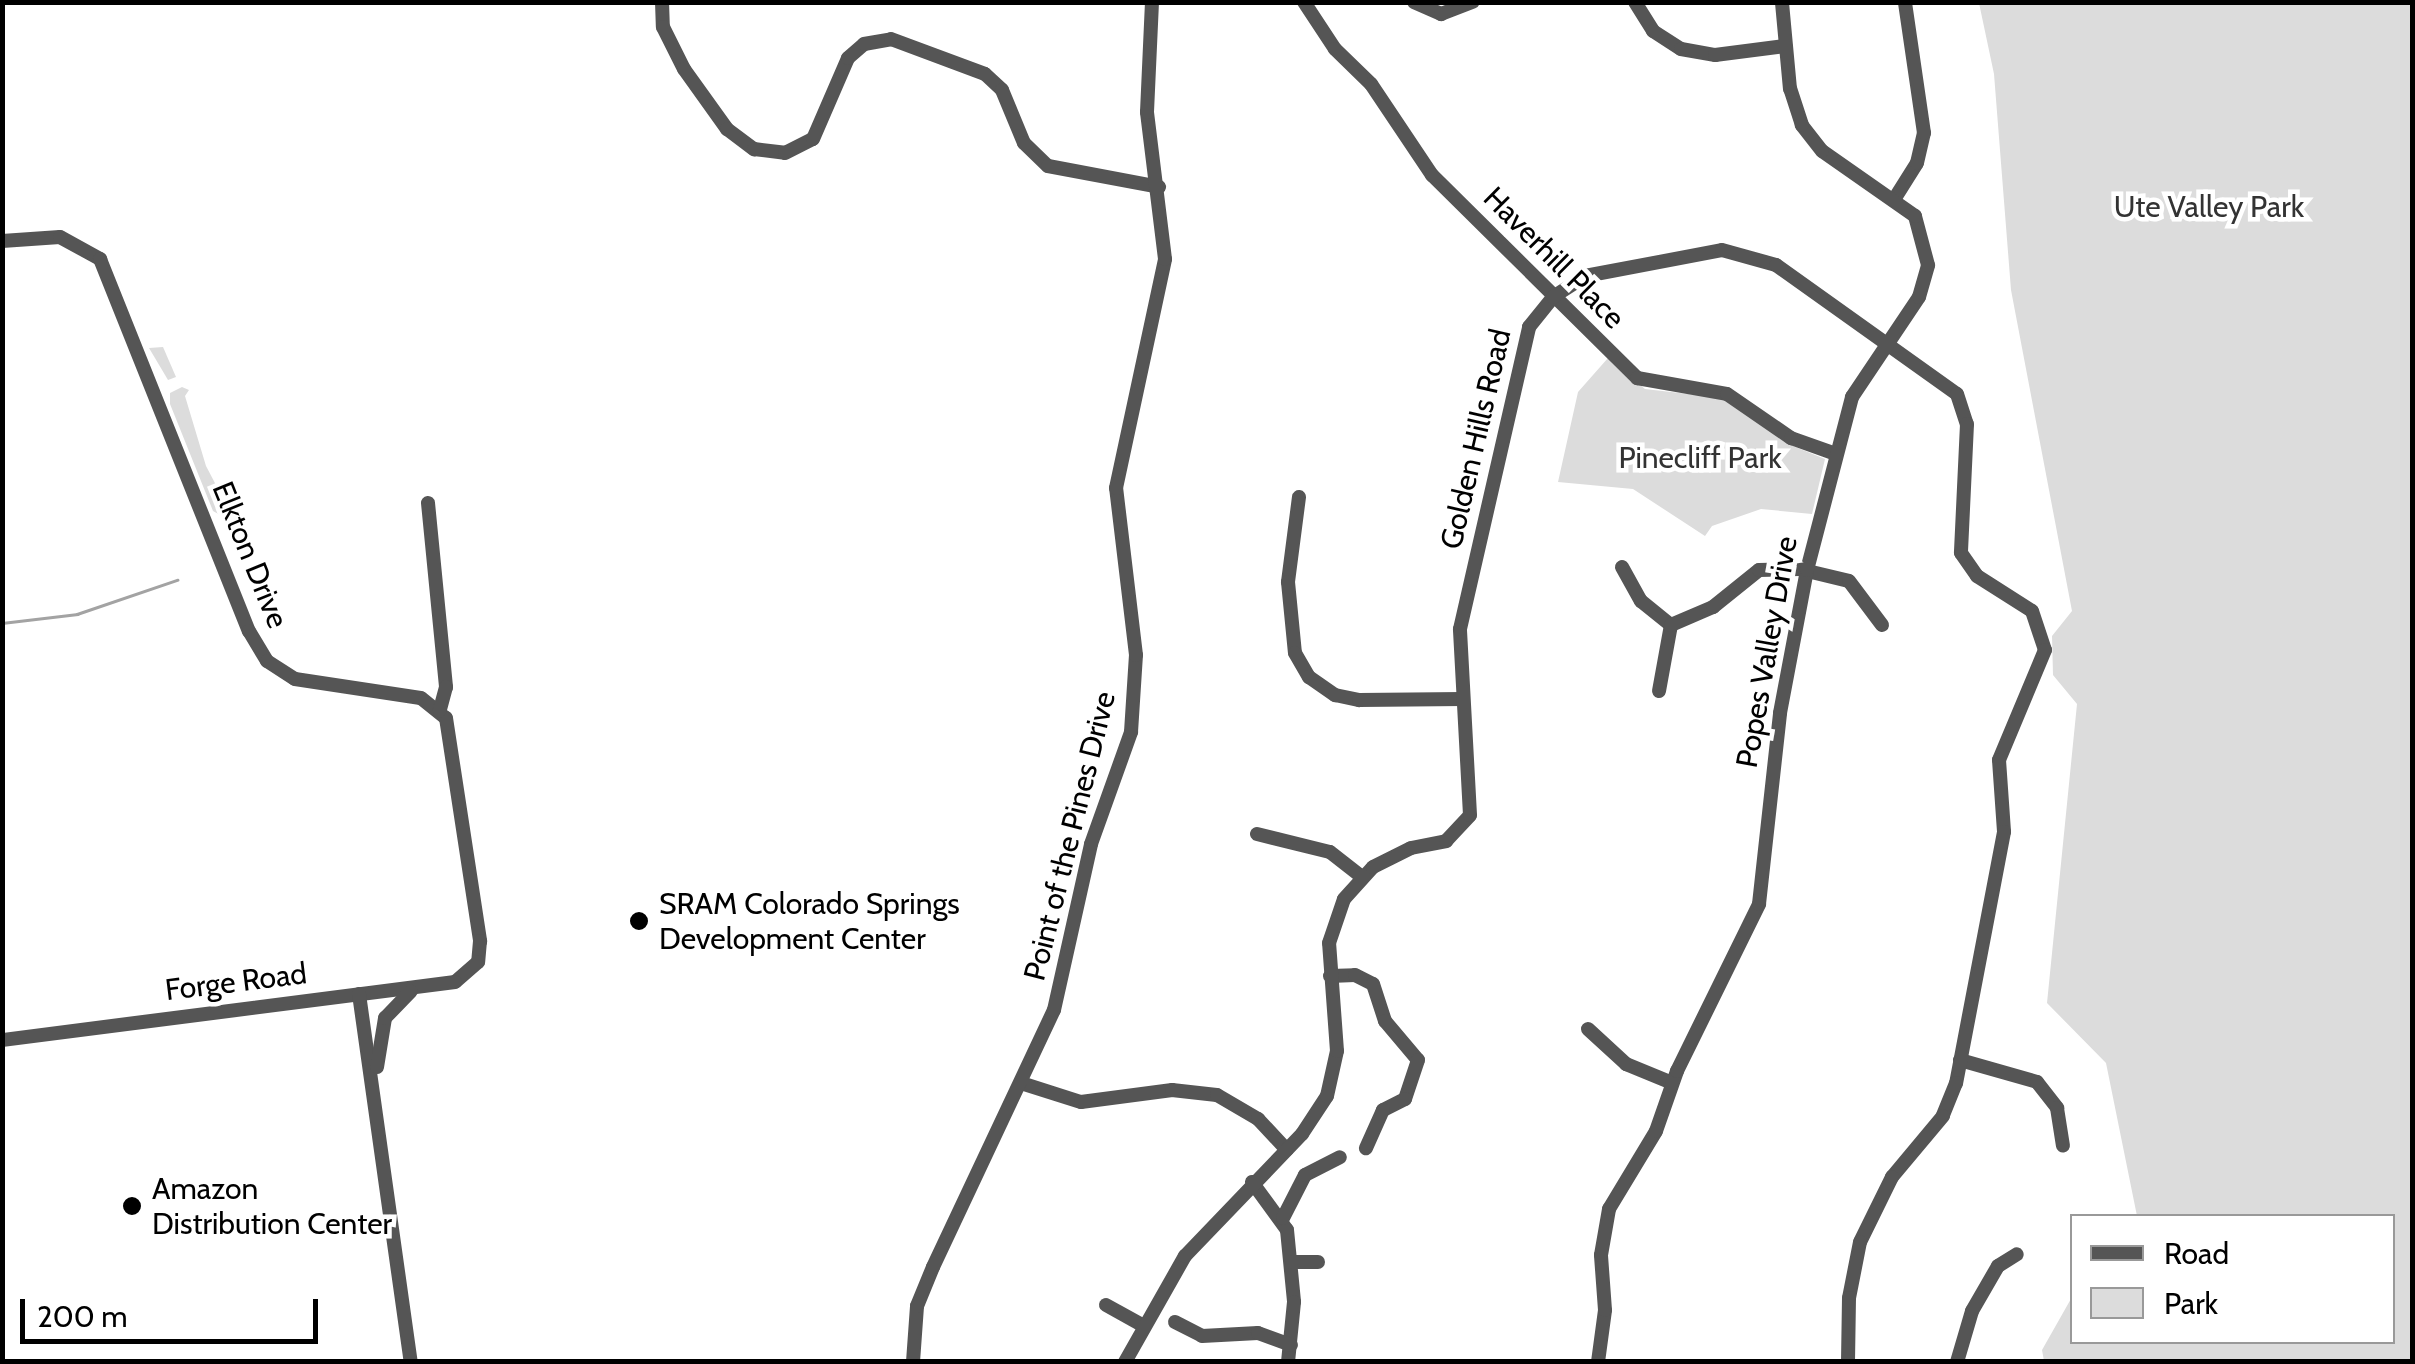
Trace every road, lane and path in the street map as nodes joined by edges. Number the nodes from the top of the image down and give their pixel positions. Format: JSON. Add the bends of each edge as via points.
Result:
{"nodes":[{"id":1,"x":662,"y":2,"type":"edge"},
{"id":2,"x":1152,"y":2,"type":"edge"},
{"id":3,"x":1304,"y":2,"type":"edge"},
{"id":4,"x":1414,"y":2,"type":"edge"},
{"id":5,"x":1472,"y":2,"type":"edge"},
{"id":6,"x":1634,"y":2,"type":"edge"},
{"id":7,"x":1782,"y":2,"type":"edge"},
{"id":8,"x":1906,"y":2,"type":"edge"},
{"id":9,"x":1785,"y":46,"type":"junction"},
{"id":10,"x":1159,"y":188,"type":"junction"},
{"id":11,"x":1895,"y":198,"type":"junction"},
{"id":12,"x":2,"y":241,"type":"edge"},
{"id":13,"x":1553,"y":297,"type":"junction"},
{"id":14,"x":1888,"y":342,"type":"junction"},
{"id":15,"x":1836,"y":454,"type":"junction"},
{"id":16,"x":1300,"y":497,"type":"dead end"},
{"id":17,"x":428,"y":503,"type":"dead end"},
{"id":18,"x":1622,"y":567,"type":"dead end"},
{"id":19,"x":1806,"y":570,"type":"junction"},
{"id":20,"x":1882,"y":625,"type":"dead end"},
{"id":21,"x":1671,"y":626,"type":"junction"},
{"id":22,"x":1659,"y":691,"type":"dead end"},
{"id":23,"x":1463,"y":699,"type":"junction"},
{"id":24,"x":440,"y":710,"type":"junction"},
{"id":25,"x":1257,"y":834,"type":"dead end"},
{"id":26,"x":1362,"y":877,"type":"junction"},
{"id":27,"x":1330,"y":976,"type":"junction"},
{"id":28,"x":416,"y":988,"type":"junction"},
{"id":29,"x":359,"y":994,"type":"junction"},
{"id":30,"x":1588,"y":1029,"type":"dead end"},
{"id":31,"x":2,"y":1040,"type":"edge"},
{"id":32,"x":1960,"y":1060,"type":"junction"},
{"id":33,"x":1021,"y":1083,"type":"junction"},
{"id":34,"x":1672,"y":1083,"type":"junction"},
{"id":35,"x":379,"y":1122,"type":"junction"},
{"id":36,"x":2064,"y":1146,"type":"dead end"},
{"id":37,"x":1366,"y":1148,"type":"dead end"},
{"id":38,"x":1287,"y":1150,"type":"junction"},
{"id":39,"x":1340,"y":1158,"type":"dead end"},
{"id":40,"x":1252,"y":1182,"type":"junction"},
{"id":41,"x":1283,"y":1218,"type":"junction"},
{"id":42,"x":2017,"y":1254,"type":"dead end"},
{"id":43,"x":1292,"y":1262,"type":"junction"},
{"id":44,"x":1318,"y":1262,"type":"dead end"},
{"id":45,"x":1106,"y":1305,"type":"dead end"},
{"id":46,"x":1175,"y":1322,"type":"dead end"},
{"id":47,"x":1142,"y":1324,"type":"junction"},
{"id":48,"x":1291,"y":1345,"type":"junction"},
{"id":49,"x":411,"y":1362,"type":"edge"},
{"id":50,"x":912,"y":1362,"type":"edge"},
{"id":51,"x":1125,"y":1362,"type":"edge"},
{"id":52,"x":1288,"y":1362,"type":"edge"},
{"id":53,"x":1598,"y":1362,"type":"edge"},
{"id":54,"x":1848,"y":1362,"type":"edge"},
{"id":55,"x":1957,"y":1362,"type":"edge"}],
"edges":[{"from":1,"to":10,"type":"street","via":[[663,27],[684,69],[727,129],[754,149],[785,153],[813,139],[848,58],[864,44],[892,39],[986,74],[1002,90],[1024,143],[1048,166]]},
{"from":2,"to":10,"type":"street","name":"Point of the Pines Drive","via":[[1146,99]]},
{"from":3,"to":13,"type":"street","name":"Haverhill Place","via":[[1335,49],[1371,84],[1425,167]]},
{"from":4,"to":5,"type":"street","via":[[1441,14]]},
{"from":6,"to":9,"type":"street","via":[[1653,31],[1680,50],[1715,55]]},
{"from":7,"to":9,"type":"street","name":"Popes Valley Drive"},
{"from":8,"to":11,"type":"street","via":[[1924,133],[1917,163]]},
{"from":9,"to":11,"type":"street","name":"Popes Valley Drive","via":[[1792,101],[1814,143]]},
{"from":10,"to":33,"type":"street","name":"Point of the Pines Drive","via":[[1162,287],[1116,488],[1136,703],[1091,844],[1064,978]]},
{"from":11,"to":14,"type":"street","name":"Popes Valley Drive","via":[[1920,224],[1928,265],[1919,297]]},
{"from":12,"to":24,"type":"street","name":"Elkton Drive","via":[[60,237],[100,259],[249,631],[268,662],[295,679],[410,695]]},
{"from":13,"to":14,"type":"street","name":"Golden Hills Road","via":[[1598,272],[1734,251],[1776,265]]},
{"from":13,"to":15,"type":"street","name":"Haverhill Place","via":[[1644,382],[1726,394],[1791,438]]},
{"from":13,"to":23,"type":"street","name":"Golden Hills Road","via":[[1524,343],[1463,612]]},
{"from":14,"to":15,"type":"street","name":"Popes Valley Drive","via":[[1852,397]]},
{"from":14,"to":32,"type":"street","name":"Golden Hills Road","via":[[1962,403],[1968,424],[1960,553],[1977,576],[2032,611],[2045,650],[1999,760],[2004,832]]},
{"from":15,"to":19,"type":"street","name":"Popes Valley Drive"},
{"from":16,"to":23,"type":"street","via":[[1288,582],[1304,670],[1324,690],[1345,698]]},
{"from":17,"to":24,"type":"street","via":[[446,687]]},
{"from":18,"to":21,"type":"street","via":[[1641,600]]},
{"from":19,"to":20,"type":"street","via":[[1849,581]]},
{"from":19,"to":21,"type":"street","via":[[1750,573],[1713,607]]},
{"from":19,"to":34,"type":"street","name":"Popes Valley Drive","via":[[1780,713],[1759,904]]},
{"from":21,"to":22,"type":"street"},
{"from":23,"to":26,"type":"street","name":"Golden Hills Road","via":[[1472,806],[1466,824],[1446,841],[1399,852]]},
{"from":24,"to":28,"type":"street","name":"Forge Road","via":[[454,740],[480,941],[472,970],[455,982]]},
{"from":25,"to":26,"type":"street","via":[[1330,852]]},
{"from":26,"to":27,"type":"street","name":"Golden Hills Road","via":[[1334,920]]},
{"from":27,"to":37,"type":"street","via":[[1355,975],[1373,984],[1384,1021],[1418,1060],[1405,1099],[1383,1110]]},
{"from":27,"to":38,"type":"street","name":"Golden Hills Road","via":[[1336,1066],[1320,1108]]},
{"from":28,"to":29,"type":"street","name":"Forge Road"},
{"from":28,"to":35,"type":"street","via":[[389,1008],[382,1029]]},
{"from":29,"to":31,"type":"street","name":"Forge Road"},
{"from":29,"to":35,"type":"street"},
{"from":30,"to":34,"type":"street","via":[[1626,1064]]},
{"from":32,"to":36,"type":"street","via":[[2037,1082],[2056,1108]]},
{"from":32,"to":54,"type":"street","name":"Golden Hills Road","via":[[1943,1116],[1892,1176],[1861,1240],[1849,1298]]},
{"from":33,"to":38,"type":"street","via":[[1081,1102],[1172,1090],[1217,1095],[1258,1119]]},
{"from":33,"to":50,"type":"street","name":"Point of the Pines Drive","via":[[922,1294]]},
{"from":34,"to":53,"type":"street","name":"Popes Valley Drive","via":[[1656,1131],[1606,1220]]},
{"from":35,"to":49,"type":"street"},
{"from":38,"to":40,"type":"street","name":"Golden Hills Road"},
{"from":39,"to":41,"type":"street","via":[[1305,1175]]},
{"from":40,"to":41,"type":"street"},
{"from":40,"to":47,"type":"street","name":"Golden Hills Road","via":[[1185,1256]]},
{"from":41,"to":43,"type":"street"},
{"from":42,"to":55,"type":"street","via":[[1998,1266],[1980,1296]]},
{"from":43,"to":44,"type":"street"},
{"from":43,"to":48,"type":"street"},
{"from":45,"to":47,"type":"street"},
{"from":46,"to":48,"type":"street","via":[[1202,1336],[1258,1333]]},
{"from":47,"to":51,"type":"street","name":"Golden Hills Road"},
{"from":48,"to":52,"type":"street"}]}
